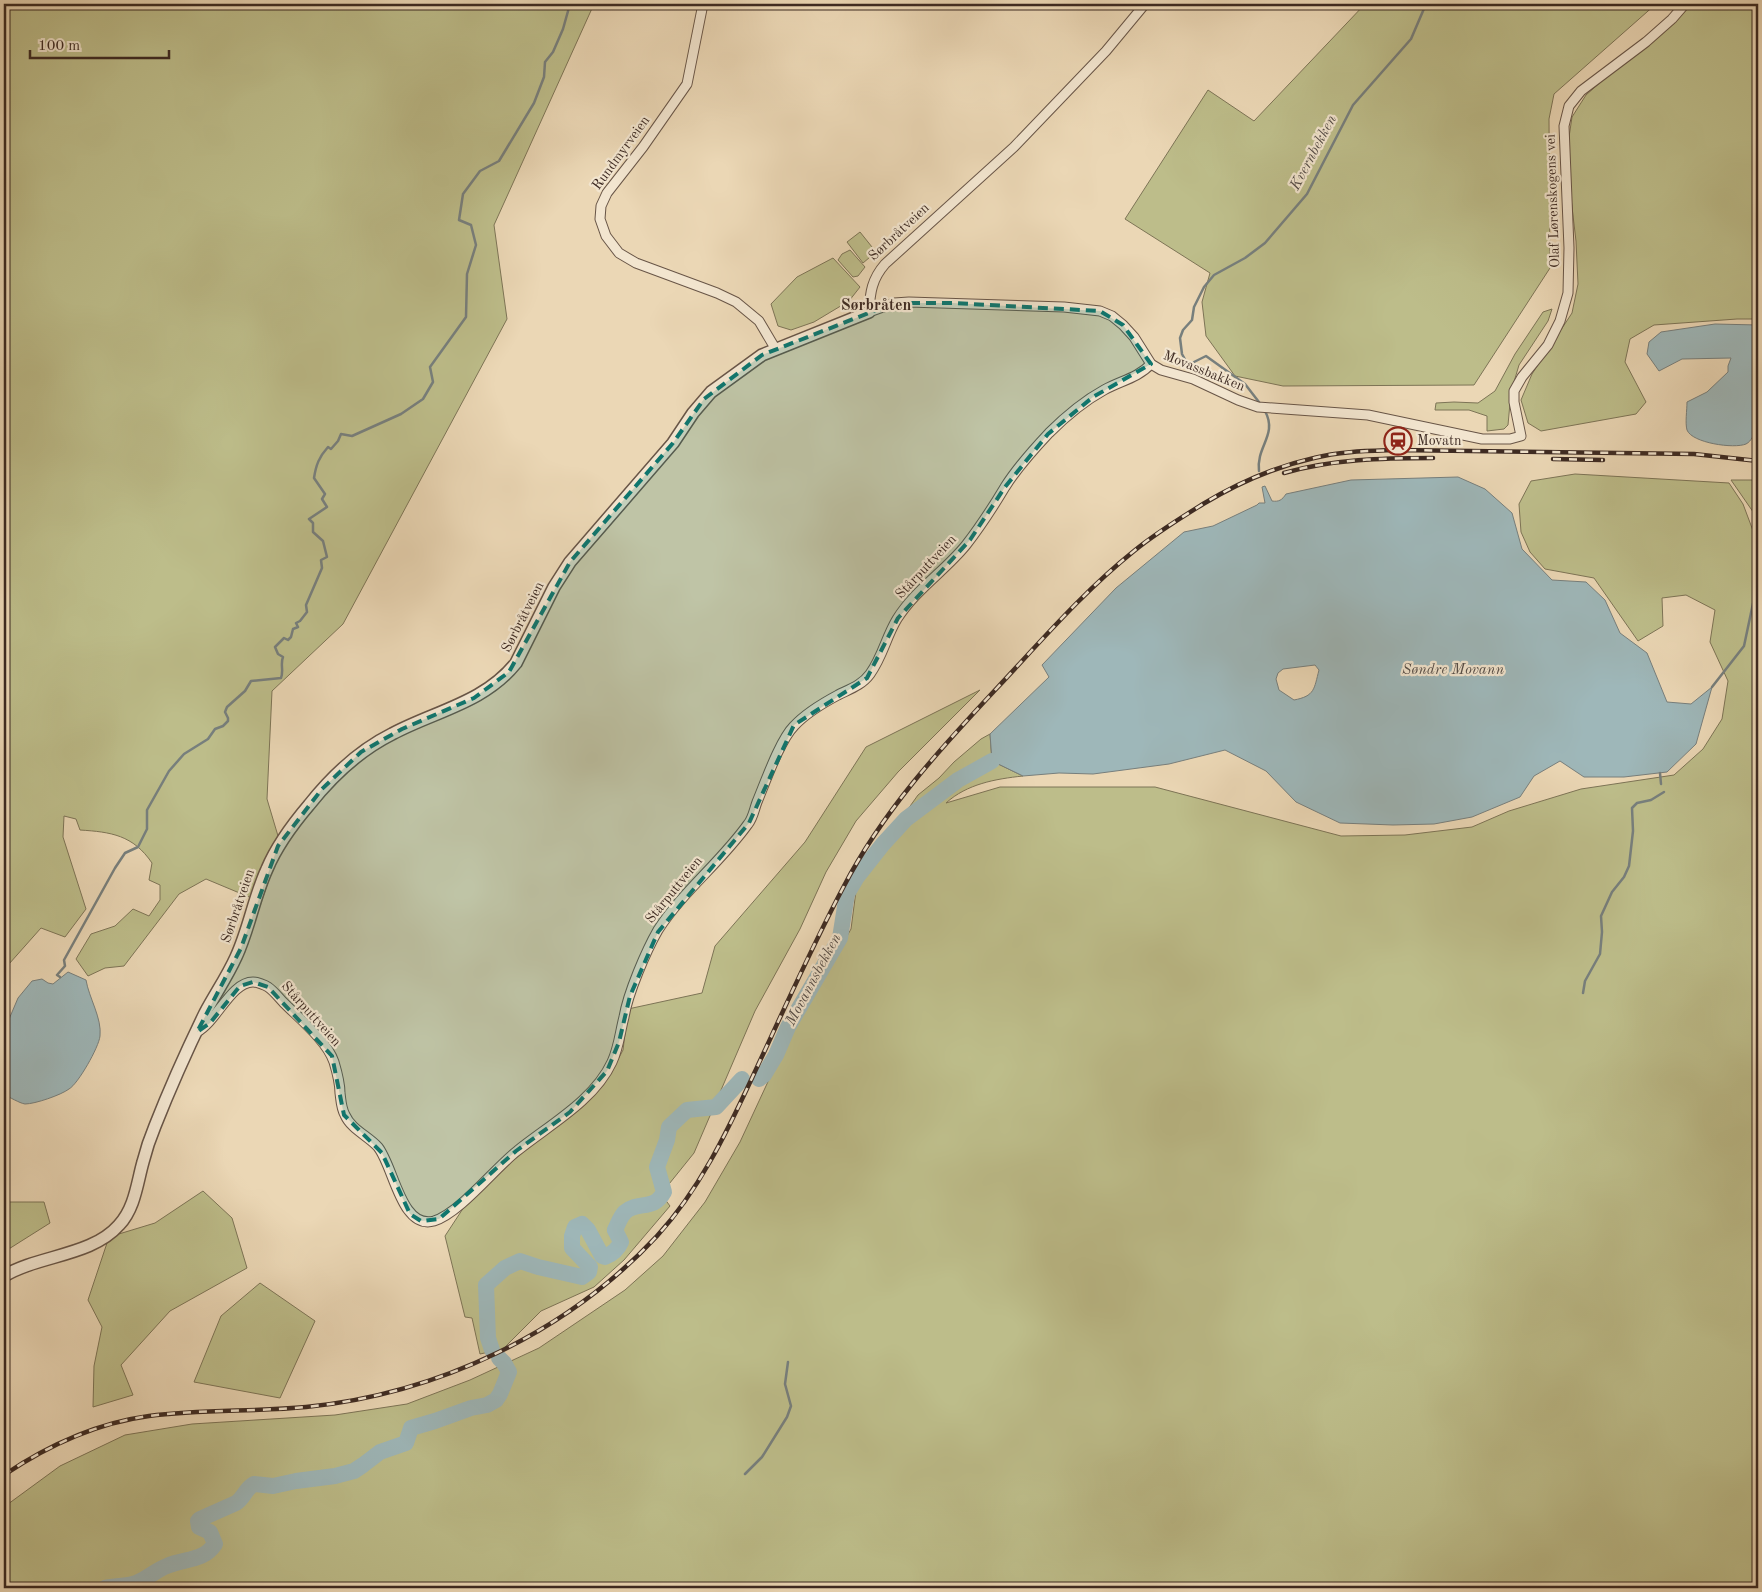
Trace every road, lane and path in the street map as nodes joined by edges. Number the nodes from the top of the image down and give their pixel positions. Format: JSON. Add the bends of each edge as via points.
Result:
{"nodes":[{"id":1,"x":703,"y":4,"type":"edge"},
{"id":2,"x":1145,"y":4,"type":"edge"},
{"id":3,"x":1685,"y":4,"type":"edge"},
{"id":4,"x":869,"y":312,"type":"junction"},
{"id":5,"x":775,"y":348,"type":"junction"},
{"id":6,"x":1151,"y":364,"type":"junction"},
{"id":7,"x":1521,"y":436,"type":"joint"},
{"id":8,"x":197,"y":1032,"type":"junction"},
{"id":9,"x":4,"y":1276,"type":"edge"}],
"edges":[{"from":1,"to":5,"type":"street","name":"Rundmyrveien","via":[[687,84],[607,193],[600,219],[606,236],[619,253],[636,263],[736,302],[759,321]]},
{"from":2,"to":4,"type":"street","name":"Sørbråtveien","via":[[1106,51],[1014,147],[885,264],[872,284]]},
{"from":3,"to":7,"type":"street","name":"Olaf Lørenskogens vei","via":[[1646,42],[1581,91],[1569,106],[1564,126],[1568,293],[1560,321],[1548,345],[1517,384],[1514,402]]},
{"from":4,"to":5,"type":"street","name":"Sørbråtveien"},
{"from":4,"to":6,"type":"street","name":"Movassbakken","via":[[894,303],[909,302],[1089,309],[1106,314],[1123,325]]},
{"from":5,"to":8,"type":"street","name":"Sørbråtveien","via":[[728,378],[698,406],[674,443],[570,562],[509,672],[474,698],[373,744],[344,766],[317,795],[271,858],[240,948]]},
{"from":6,"to":7,"type":"street","name":"Movassbakken","via":[[1262,407],[1368,415],[1482,439]]},
{"from":6,"to":8,"type":"street","name":"Stårputtveien","via":[[1139,374],[1093,397],[1048,434],[1005,487],[965,546],[898,618],[883,653],[867,678],[820,705],[794,725],[777,756],[749,823],[658,932],[630,996],[619,1042],[607,1071],[570,1112],[516,1151],[448,1213],[430,1222],[418,1220],[410,1214],[382,1153],[344,1115],[332,1056],[268,987],[253,982],[240,986],[210,1023]]},
{"from":8,"to":9,"type":"street","name":"Sørbråtveien","via":[[154,1127],[132,1202],[120,1225],[96,1243],[35,1262]]}]}
